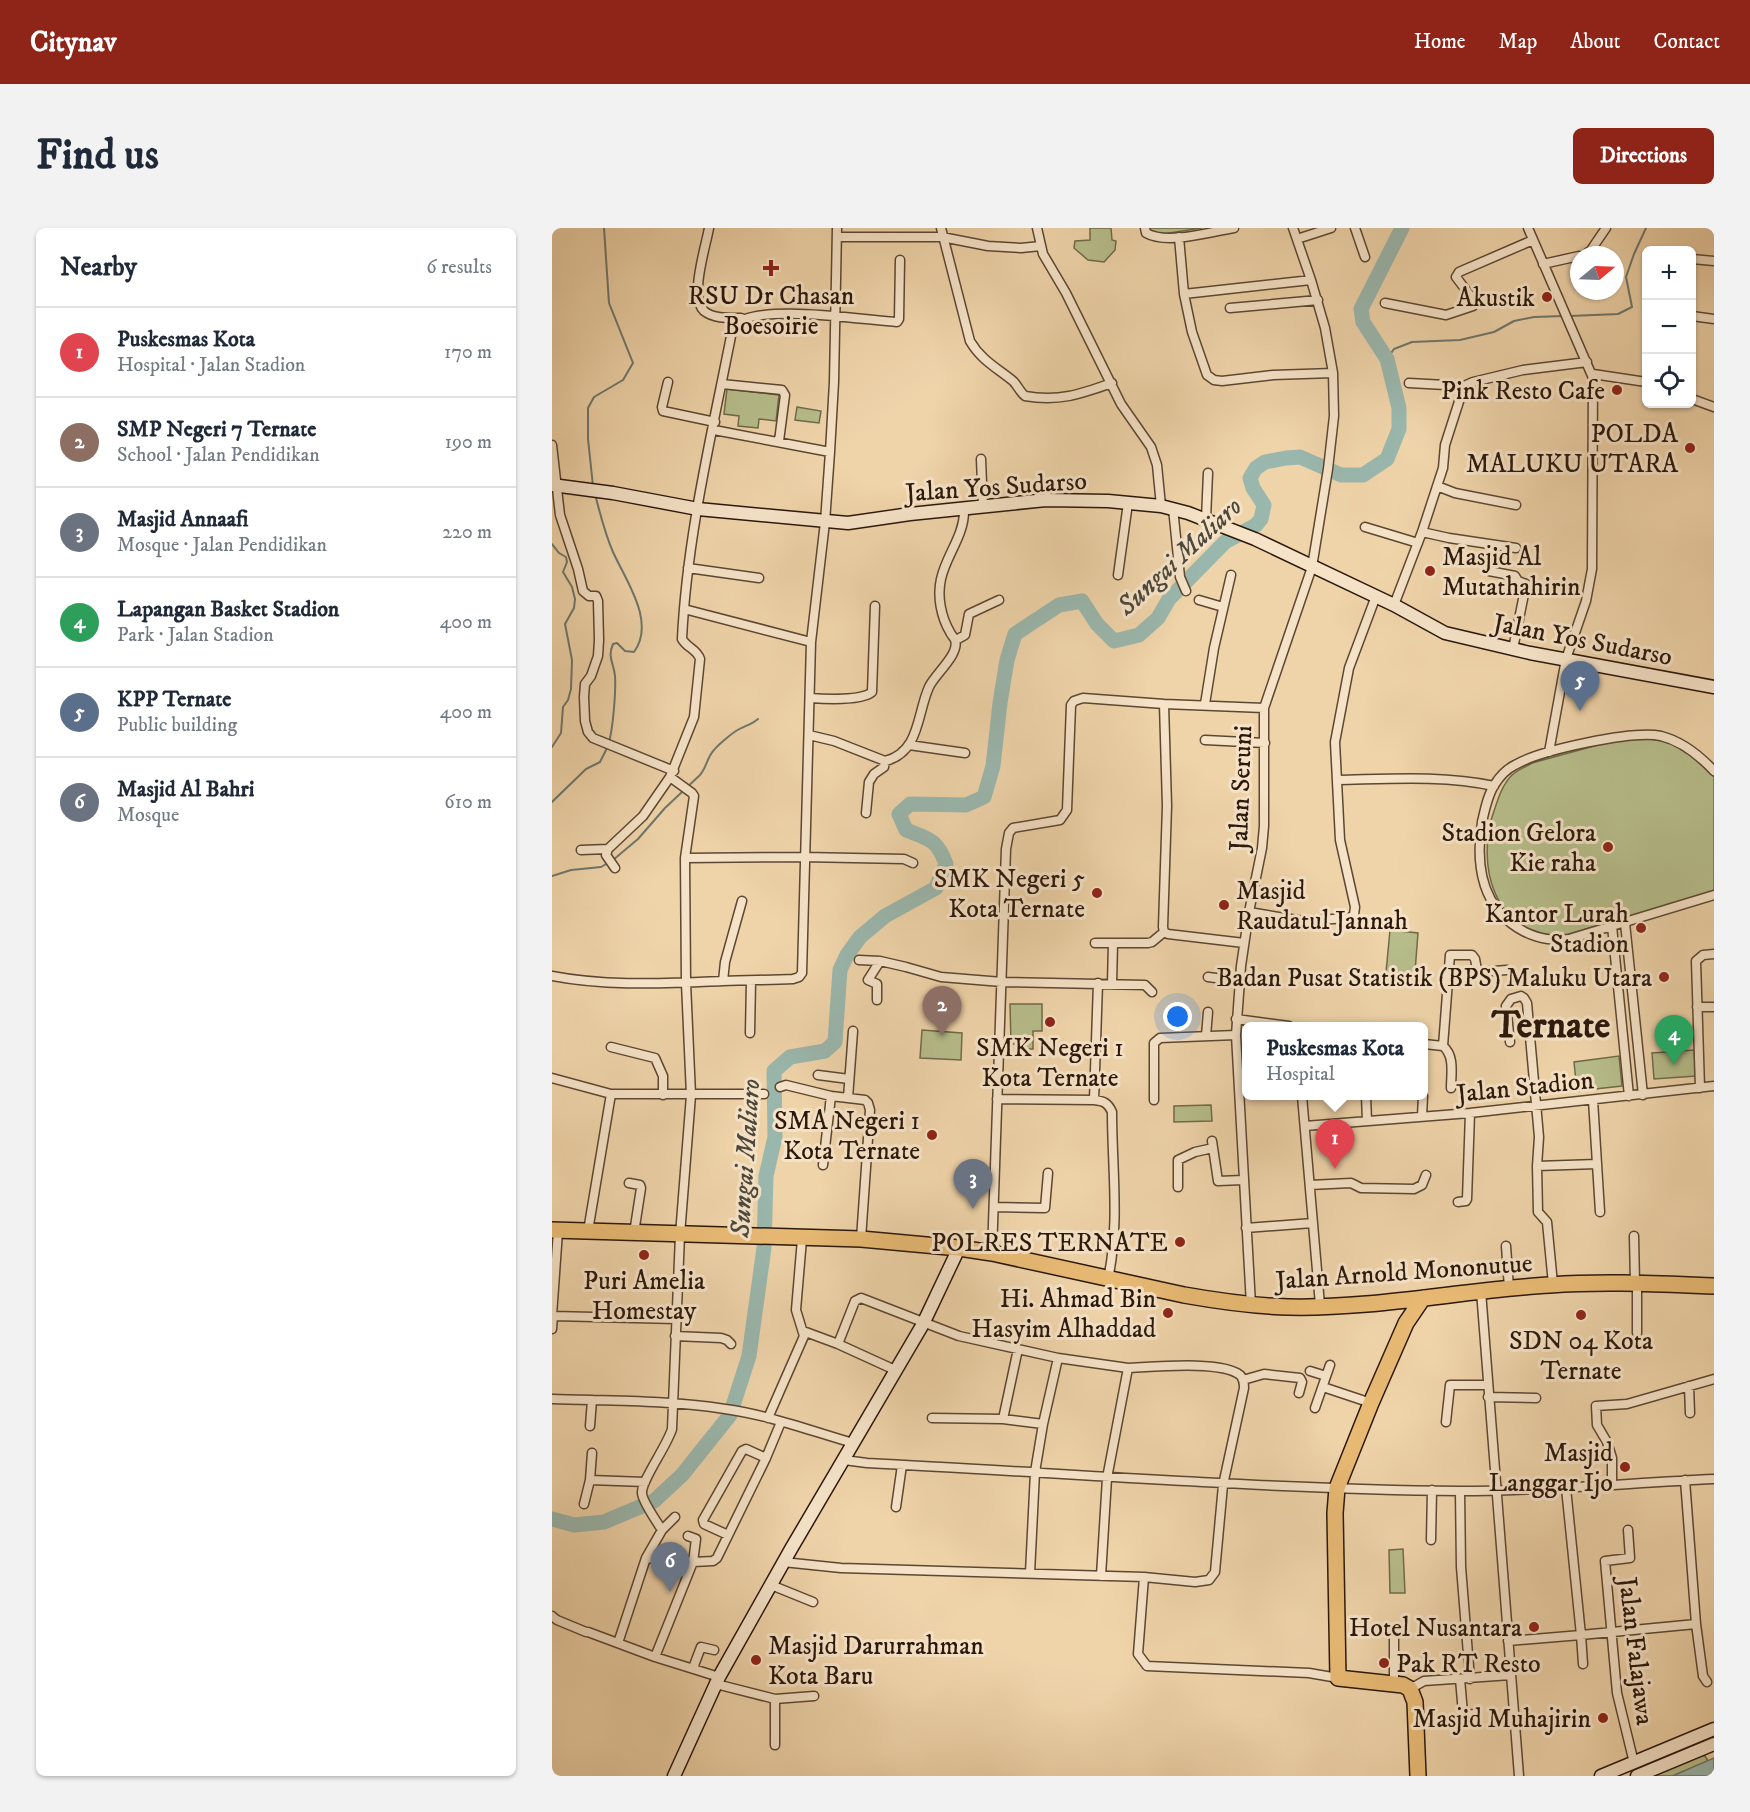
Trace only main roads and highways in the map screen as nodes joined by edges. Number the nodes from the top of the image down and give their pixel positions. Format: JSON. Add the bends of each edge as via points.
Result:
{"nodes":[{"id":1,"x":555,"y":1231,"type":"edge"},
{"id":2,"x":1714,"y":1286,"type":"edge"},
{"id":3,"x":1423,"y":1298,"type":"junction"},
{"id":4,"x":1393,"y":1301,"type":"junction"},
{"id":5,"x":1406,"y":1323,"type":"junction"},
{"id":6,"x":1418,"y":1776,"type":"edge"}],
"edges":[{"from":1,"to":4,"type":"highway","name":"Jalan Arnold Mononutue","via":[[861,1239],[992,1253],[1184,1295],[1251,1305],[1290,1307]]},
{"from":2,"to":3,"type":"highway","name":"Jalan Arnold Mononutue","via":[[1552,1284]]},
{"from":3,"to":4,"type":"highway","name":"Jalan Arnold Mononutue"},
{"from":3,"to":5,"type":"highway"},
{"from":4,"to":5,"type":"highway"},
{"from":5,"to":6,"type":"highway","via":[[1337,1488],[1338,1678],[1410,1689],[1415,1702]]}]}
